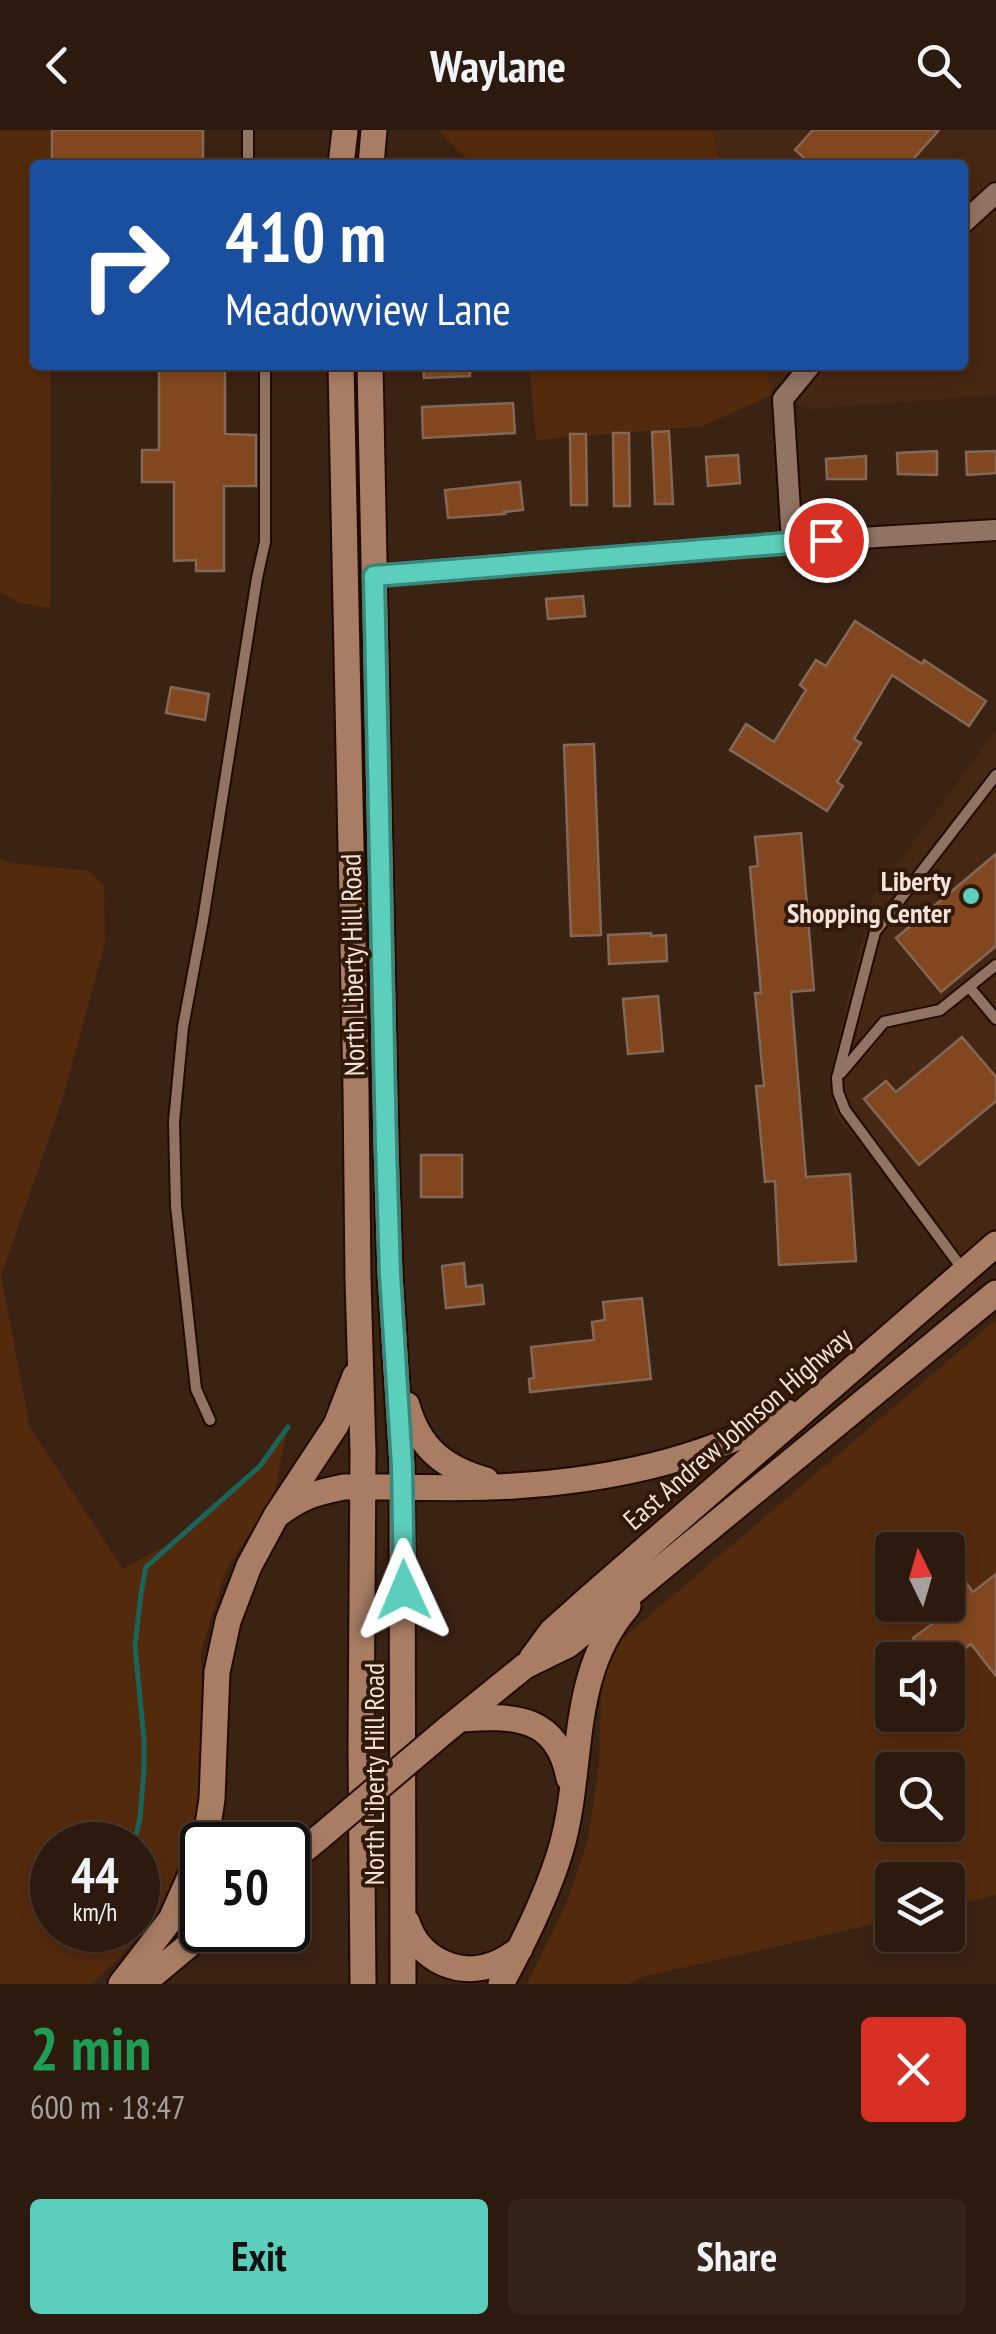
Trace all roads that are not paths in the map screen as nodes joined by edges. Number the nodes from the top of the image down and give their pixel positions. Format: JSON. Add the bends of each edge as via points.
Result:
{"nodes":[{"id":1,"x":248,"y":130,"type":"edge"},
{"id":2,"x":345,"y":130,"type":"edge"},
{"id":3,"x":374,"y":130,"type":"edge"},
{"id":4,"x":248,"y":160,"type":"edge"},
{"id":5,"x":342,"y":160,"type":"edge"},
{"id":6,"x":371,"y":160,"type":"edge"},
{"id":7,"x":996,"y":193,"type":"edge"},
{"id":8,"x":968,"y":219,"type":"edge"},
{"id":9,"x":266,"y":370,"type":"edge"},
{"id":10,"x":341,"y":370,"type":"edge"},
{"id":11,"x":370,"y":370,"type":"edge"},
{"id":12,"x":806,"y":370,"type":"edge"},
{"id":13,"x":996,"y":530,"type":"edge"},
{"id":14,"x":792,"y":542,"type":"junction"},
{"id":15,"x":374,"y":576,"type":"junction"},
{"id":16,"x":345,"y":578,"type":"junction"},
{"id":17,"x":996,"y":775,"type":"edge"},
{"id":18,"x":996,"y":965,"type":"edge"},
{"id":19,"x":970,"y":988,"type":"junction"},
{"id":20,"x":996,"y":1019,"type":"edge"},
{"id":21,"x":837,"y":1078,"type":"junction"},
{"id":22,"x":996,"y":1244,"type":"edge"},
{"id":23,"x":964,"y":1272,"type":"junction"},
{"id":24,"x":992,"y":1296,"type":"edge"},
{"id":25,"x":360,"y":1357,"type":"junction"},
{"id":26,"x":397,"y":1368,"type":"junction"},
{"id":27,"x":834,"y":1384,"type":"junction"},
{"id":28,"x":210,"y":1420,"type":"dead end"},
{"id":29,"x":402,"y":1486,"type":"junction"},
{"id":30,"x":510,"y":1486,"type":"junction"},
{"id":31,"x":363,"y":1487,"type":"junction"},
{"id":32,"x":276,"y":1516,"type":"junction"},
{"id":33,"x":660,"y":1568,"type":"junction"},
{"id":34,"x":526,"y":1666,"type":"junction"},
{"id":35,"x":454,"y":1724,"type":"junction"},
{"id":36,"x":572,"y":1793,"type":"junction"},
{"id":37,"x":208,"y":1822,"type":"edge"},
{"id":38,"x":310,"y":1845,"type":"edge"},
{"id":39,"x":180,"y":1900,"type":"edge"},
{"id":40,"x":403,"y":1911,"type":"junction"},
{"id":41,"x":520,"y":1950,"type":"junction"},
{"id":42,"x":181,"y":1952,"type":"edge"},
{"id":43,"x":121,"y":1984,"type":"edge"},
{"id":44,"x":142,"y":1984,"type":"edge"},
{"id":45,"x":363,"y":1984,"type":"edge"},
{"id":46,"x":402,"y":1984,"type":"edge"},
{"id":47,"x":501,"y":1984,"type":"edge"}],
"edges":[{"from":1,"to":4,"type":"lane"},
{"from":2,"to":5,"type":"main road"},
{"from":3,"to":6,"type":"main road"},
{"from":7,"to":8,"type":"street"},
{"from":9,"to":28,"type":"lane","via":[[265,542],[183,1027],[174,1122],[196,1388]]},
{"from":10,"to":16,"type":"main road","name":"North Liberty Hill Road"},
{"from":11,"to":15,"type":"main road","name":"North Liberty Hill Road"},
{"from":12,"to":14,"type":"street","via":[[783,399]]},
{"from":13,"to":14,"type":"street"},
{"from":14,"to":15,"type":"street"},
{"from":15,"to":16,"type":"main road"},
{"from":15,"to":26,"type":"main road","name":"North Liberty Hill Road","via":[[386,1164]]},
{"from":16,"to":25,"type":"main road","name":"North Liberty Hill Road"},
{"from":17,"to":21,"type":"lane","via":[[875,932]]},
{"from":18,"to":19,"type":"lane"},
{"from":19,"to":20,"type":"lane"},
{"from":19,"to":21,"type":"lane","via":[[940,1010],[884,1022]]},
{"from":21,"to":23,"type":"lane","via":[[845,1110]]},
{"from":22,"to":23,"type":"main road","name":"East Andrew Johnson Highway"},
{"from":23,"to":24,"type":"main road"},
{"from":23,"to":27,"type":"main road","name":"East Andrew Johnson Highway"},
{"from":24,"to":33,"type":"main road","name":"East Andrew Johnson Highway"},
{"from":25,"to":31,"type":"main road","name":"North Liberty Hill Road"},
{"from":25,"to":32,"type":"main road","via":[[336,1425]]},
{"from":26,"to":29,"type":"main road","name":"North Liberty Hill Road"},
{"from":26,"to":30,"type":"main road","via":[[426,1446],[466,1474]]},
{"from":27,"to":30,"type":"main road","via":[[722,1444],[596,1478]]},
{"from":27,"to":34,"type":"main road","name":"East Andrew Johnson Highway","via":[[552,1630]]},
{"from":29,"to":30,"type":"main road"},
{"from":29,"to":31,"type":"main road"},
{"from":29,"to":40,"type":"main road","name":"North Liberty Hill Road"},
{"from":31,"to":32,"type":"main road","via":[[321,1491]]},
{"from":31,"to":45,"type":"main road","name":"North Liberty Hill Road"},
{"from":32,"to":37,"type":"main road","via":[[228,1621],[217,1672]]},
{"from":33,"to":34,"type":"main road","name":"East Andrew Johnson Highway","via":[[568,1644]]},
{"from":33,"to":36,"type":"main road","via":[[615,1621],[593,1663]]},
{"from":34,"to":35,"type":"main road","name":"East Andrew Johnson Highway"},
{"from":35,"to":36,"type":"main road","via":[[498,1716],[530,1722],[552,1736],[566,1760]]},
{"from":35,"to":38,"type":"main road","name":"East Andrew Johnson Highway","bridge":true},
{"from":36,"to":41,"type":"main road","via":[[561,1848]]},
{"from":39,"to":43,"type":"main road"},
{"from":40,"to":41,"type":"main road","via":[[415,1942],[440,1964],[496,1964]]},
{"from":40,"to":46,"type":"main road","name":"North Liberty Hill Road"},
{"from":41,"to":47,"type":"main road"},
{"from":42,"to":44,"type":"main road"}]}
